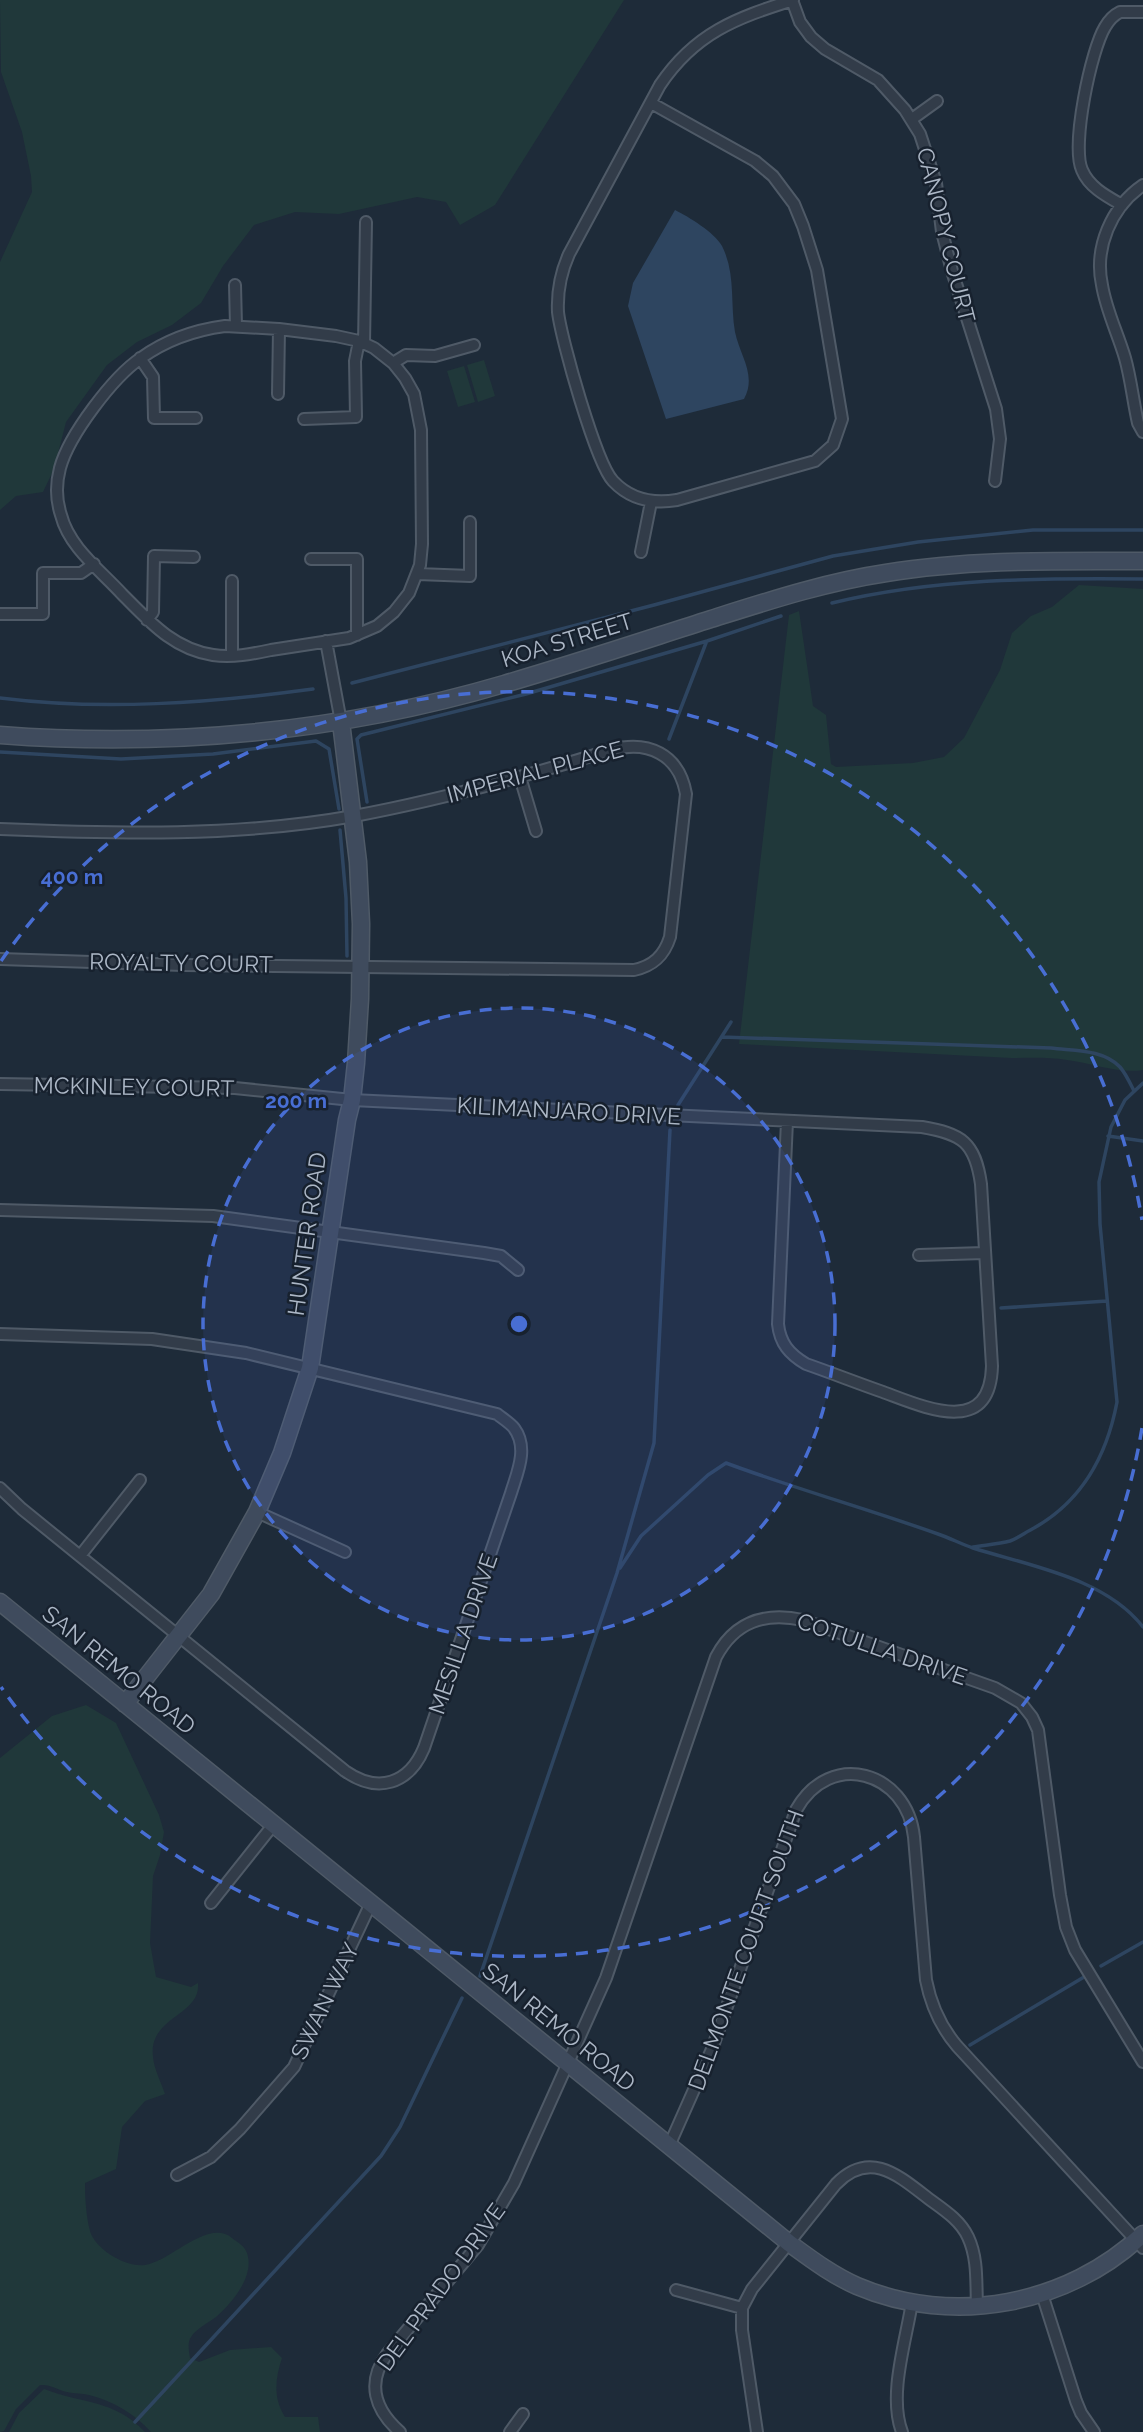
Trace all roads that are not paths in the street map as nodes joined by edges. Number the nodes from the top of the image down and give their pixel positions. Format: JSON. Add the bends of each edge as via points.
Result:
{"nodes":[{"id":1,"x":792,"y":0,"type":"edge"},
{"id":2,"x":1143,"y":12,"type":"edge"},
{"id":3,"x":937,"y":101,"type":"dead end"},
{"id":4,"x":651,"y":103,"type":"junction"},
{"id":5,"x":912,"y":119,"type":"junction"},
{"id":6,"x":1143,"y":185,"type":"edge"},
{"id":7,"x":1122,"y":205,"type":"junction"},
{"id":8,"x":366,"y":222,"type":"dead end"},
{"id":9,"x":235,"y":285,"type":"dead end"},
{"id":10,"x":236,"y":326,"type":"junction"},
{"id":11,"x":279,"y":329,"type":"junction"},
{"id":12,"x":362,"y":342,"type":"junction"},
{"id":13,"x":474,"y":345,"type":"dead end"},
{"id":14,"x":140,"y":358,"type":"junction"},
{"id":15,"x":393,"y":363,"type":"junction"},
{"id":16,"x":278,"y":394,"type":"dead end"},
{"id":17,"x":196,"y":418,"type":"dead end"},
{"id":18,"x":304,"y":419,"type":"dead end"},
{"id":19,"x":1143,"y":432,"type":"edge"},
{"id":20,"x":995,"y":481,"type":"dead end"},
{"id":21,"x":651,"y":502,"type":"junction"},
{"id":22,"x":470,"y":522,"type":"dead end"},
{"id":23,"x":641,"y":552,"type":"dead end"},
{"id":24,"x":194,"y":557,"type":"dead end"},
{"id":25,"x":311,"y":559,"type":"dead end"},
{"id":26,"x":1143,"y":561,"type":"edge"},
{"id":27,"x":93,"y":564,"type":"junction"},
{"id":28,"x":418,"y":574,"type":"junction"},
{"id":29,"x":232,"y":580,"type":"dead end"},
{"id":30,"x":0,"y":614,"type":"edge"},
{"id":31,"x":147,"y":620,"type":"junction"},
{"id":32,"x":357,"y":635,"type":"junction"},
{"id":33,"x":326,"y":641,"type":"junction"},
{"id":34,"x":232,"y":656,"type":"junction"},
{"id":35,"x":341,"y":722,"type":"junction"},
{"id":36,"x":0,"y":735,"type":"edge"},
{"id":37,"x":520,"y":777,"type":"junction"},
{"id":38,"x":353,"y":816,"type":"junction"},
{"id":39,"x":0,"y":829,"type":"edge"},
{"id":40,"x":536,"y":831,"type":"dead end"},
{"id":41,"x":0,"y":959,"type":"edge"},
{"id":42,"x":361,"y":966,"type":"junction"},
{"id":43,"x":0,"y":1084,"type":"edge"},
{"id":44,"x":352,"y":1100,"type":"junction"},
{"id":45,"x":787,"y":1121,"type":"junction"},
{"id":46,"x":0,"y":1210,"type":"edge"},
{"id":47,"x":331,"y":1231,"type":"junction"},
{"id":48,"x":984,"y":1253,"type":"junction"},
{"id":49,"x":919,"y":1255,"type":"dead end"},
{"id":50,"x":518,"y":1270,"type":"dead end"},
{"id":51,"x":0,"y":1334,"type":"edge"},
{"id":52,"x":310,"y":1368,"type":"junction"},
{"id":53,"x":140,"y":1480,"type":"dead end"},
{"id":54,"x":0,"y":1488,"type":"edge"},
{"id":55,"x":257,"y":1512,"type":"junction"},
{"id":56,"x":345,"y":1552,"type":"dead end"},
{"id":57,"x":80,"y":1556,"type":"junction"},
{"id":58,"x":0,"y":1602,"type":"edge"},
{"id":59,"x":179,"y":1636,"type":"junction"},
{"id":60,"x":125,"y":1703,"type":"junction"},
{"id":61,"x":274,"y":1824,"type":"junction"},
{"id":62,"x":211,"y":1903,"type":"dead end"},
{"id":63,"x":371,"y":1903,"type":"junction"},
{"id":64,"x":1143,"y":2062,"type":"edge"},
{"id":65,"x":568,"y":2063,"type":"junction"},
{"id":66,"x":669,"y":2146,"type":"junction"},
{"id":67,"x":177,"y":2175,"type":"dead end"},
{"id":68,"x":1141,"y":2241,"type":"edge"},
{"id":69,"x":789,"y":2243,"type":"junction"},
{"id":70,"x":676,"y":2290,"type":"dead end"},
{"id":71,"x":1042,"y":2294,"type":"junction"},
{"id":72,"x":912,"y":2302,"type":"junction"},
{"id":73,"x":976,"y":2306,"type":"junction"},
{"id":74,"x":742,"y":2308,"type":"junction"},
{"id":75,"x":523,"y":2414,"type":"dead end"},
{"id":76,"x":400,"y":2432,"type":"edge"},
{"id":77,"x":510,"y":2432,"type":"edge"},
{"id":78,"x":758,"y":2432,"type":"edge"},
{"id":79,"x":902,"y":2432,"type":"edge"},
{"id":80,"x":1094,"y":2432,"type":"edge"}],
"edges":[{"from":1,"to":4,"type":"street","via":[[709,34],[668,73]]},
{"from":1,"to":5,"type":"street","name":"CANOPY COURT","via":[[811,37],[878,80]]},
{"from":2,"to":7,"type":"street","via":[[1120,12],[1103,30],[1082,110],[1079,158],[1083,172],[1093,186]]},
{"from":3,"to":5,"type":"street"},
{"from":4,"to":21,"type":"street","via":[[569,254],[558,300],[561,335],[604,468],[621,488]]},
{"from":4,"to":21,"type":"street","via":[[755,161],[794,204],[817,270],[842,419],[833,446],[815,461],[677,500]]},
{"from":5,"to":20,"type":"street","name":"CANOPY COURT","via":[[929,156],[951,271],[996,409],[1000,439]]},
{"from":6,"to":7,"type":"street"},
{"from":7,"to":19,"type":"street","via":[[1104,239],[1101,278]]},
{"from":8,"to":12,"type":"street"},
{"from":9,"to":10,"type":"street"},
{"from":10,"to":11,"type":"street"},
{"from":10,"to":14,"type":"street","via":[[189,334]]},
{"from":11,"to":12,"type":"street"},
{"from":11,"to":16,"type":"street"},
{"from":12,"to":15,"type":"street"},
{"from":12,"to":18,"type":"street","via":[[355,361],[356,417]]},
{"from":13,"to":15,"type":"street","via":[[435,356],[406,355]]},
{"from":14,"to":17,"type":"street","via":[[153,377],[154,418]]},
{"from":14,"to":27,"type":"street","via":[[105,393],[68,447],[60,468],[61,517],[75,544]]},
{"from":15,"to":28,"type":"street","via":[[414,394],[421,421]]},
{"from":21,"to":23,"type":"street"},
{"from":22,"to":28,"type":"street","via":[[470,576]]},
{"from":24,"to":31,"type":"street","via":[[154,556],[152,612]]},
{"from":25,"to":32,"type":"street","via":[[357,559]]},
{"from":26,"to":35,"type":"street","name":"KOA STREET","via":[[953,564],[884,573],[766,601],[467,694]]},
{"from":27,"to":30,"type":"street","via":[[81,573],[43,573],[43,614]]},
{"from":27,"to":31,"type":"street"},
{"from":28,"to":32,"type":"street","via":[[394,612]]},
{"from":29,"to":34,"type":"street"},
{"from":31,"to":34,"type":"street","via":[[183,646]]},
{"from":32,"to":33,"type":"street"},
{"from":33,"to":34,"type":"street"},
{"from":33,"to":35,"type":"street"},
{"from":35,"to":36,"type":"street","name":"KOA STREET","via":[[172,738]]},
{"from":35,"to":38,"type":"street","name":"HUNTER ROAD"},
{"from":37,"to":38,"type":"street","name":"IMPERIAL PLACE"},
{"from":37,"to":40,"type":"street"},
{"from":37,"to":42,"type":"street","name":"IMPERIAL PLACE","via":[[633,746],[652,749],[676,767],[686,800],[672,927],[662,954],[643,968],[625,971]]},
{"from":38,"to":39,"type":"street","via":[[163,834]]},
{"from":38,"to":42,"type":"street","name":"HUNTER ROAD"},
{"from":41,"to":42,"type":"street","name":"ROYALTY COURT"},
{"from":42,"to":44,"type":"street","name":"HUNTER ROAD"},
{"from":43,"to":44,"type":"street","name":"MCKINLEY COURT","via":[[235,1088]]},
{"from":44,"to":45,"type":"street","name":"KILIMANJARO DRIVE"},
{"from":44,"to":47,"type":"street","name":"HUNTER ROAD"},
{"from":45,"to":48,"type":"street","name":"KILIMANJARO DRIVE","via":[[922,1127],[955,1134],[970,1147],[978,1166]]},
{"from":45,"to":48,"type":"street","name":"KILIMANJARO DRIVE","via":[[778,1324],[782,1342],[795,1358],[928,1408],[949,1413],[972,1408],[984,1397],[992,1379]]},
{"from":46,"to":47,"type":"street","via":[[213,1216]]},
{"from":47,"to":50,"type":"street","via":[[501,1256]]},
{"from":47,"to":52,"type":"street","name":"HUNTER ROAD"},
{"from":48,"to":49,"type":"street"},
{"from":51,"to":52,"type":"street","via":[[152,1339]]},
{"from":52,"to":55,"type":"street","name":"HUNTER ROAD","via":[[293,1426]]},
{"from":52,"to":59,"type":"street","name":"MESILLA DRIVE","via":[[497,1414],[514,1428],[521,1445],[511,1493],[420,1759],[410,1772],[389,1782],[371,1783],[354,1777]]},
{"from":53,"to":57,"type":"street"},
{"from":54,"to":57,"type":"street"},
{"from":55,"to":56,"type":"street"},
{"from":55,"to":59,"type":"street","name":"HUNTER ROAD","via":[[211,1594]]},
{"from":57,"to":59,"type":"street"},
{"from":58,"to":60,"type":"street","name":"SAN REMO ROAD"},
{"from":59,"to":60,"type":"street","name":"HUNTER ROAD"},
{"from":60,"to":61,"type":"street","name":"SAN REMO ROAD"},
{"from":61,"to":62,"type":"street"},
{"from":61,"to":63,"type":"street","name":"SAN REMO ROAD"},
{"from":63,"to":65,"type":"street","name":"SAN REMO ROAD"},
{"from":63,"to":67,"type":"street","name":"SWAN WAY","via":[[294,2067],[211,2157]]},
{"from":64,"to":65,"type":"street","name":"COTULLA DRIVE","via":[[1075,1950],[1066,1927],[1039,1737],[1027,1709],[995,1688],[803,1620],[773,1616],[738,1630],[716,1657],[606,1978]]},
{"from":65,"to":66,"type":"street","name":"SAN REMO ROAD"},
{"from":65,"to":76,"type":"street","name":"DEL PRADO DRIVE","via":[[492,2224],[378,2368],[377,2402],[384,2417]]},
{"from":66,"to":68,"type":"street","name":"DELMONTE COURT SOUTH","via":[[716,2039],[796,1810],[822,1782],[839,1775],[863,1775],[893,1789],[910,1815],[926,1980],[941,2024],[991,2084]]},
{"from":66,"to":69,"type":"street","name":"SAN REMO ROAD"},
{"from":68,"to":71,"type":"street","name":"SAN REMO ROAD","via":[[1090,2274]]},
{"from":69,"to":72,"type":"street","name":"SAN REMO ROAD","via":[[843,2279]]},
{"from":69,"to":73,"type":"street","via":[[847,2174],[868,2167],[888,2170],[955,2218],[965,2231],[974,2257]]},
{"from":69,"to":74,"type":"street"},
{"from":70,"to":74,"type":"street"},
{"from":71,"to":73,"type":"street","name":"SAN REMO ROAD"},
{"from":71,"to":80,"type":"street","via":[[1076,2401]]},
{"from":72,"to":73,"type":"street","name":"SAN REMO ROAD"},
{"from":72,"to":79,"type":"street","via":[[897,2392]]},
{"from":74,"to":78,"type":"street","via":[[743,2348]]},
{"from":75,"to":77,"type":"street"}]}
